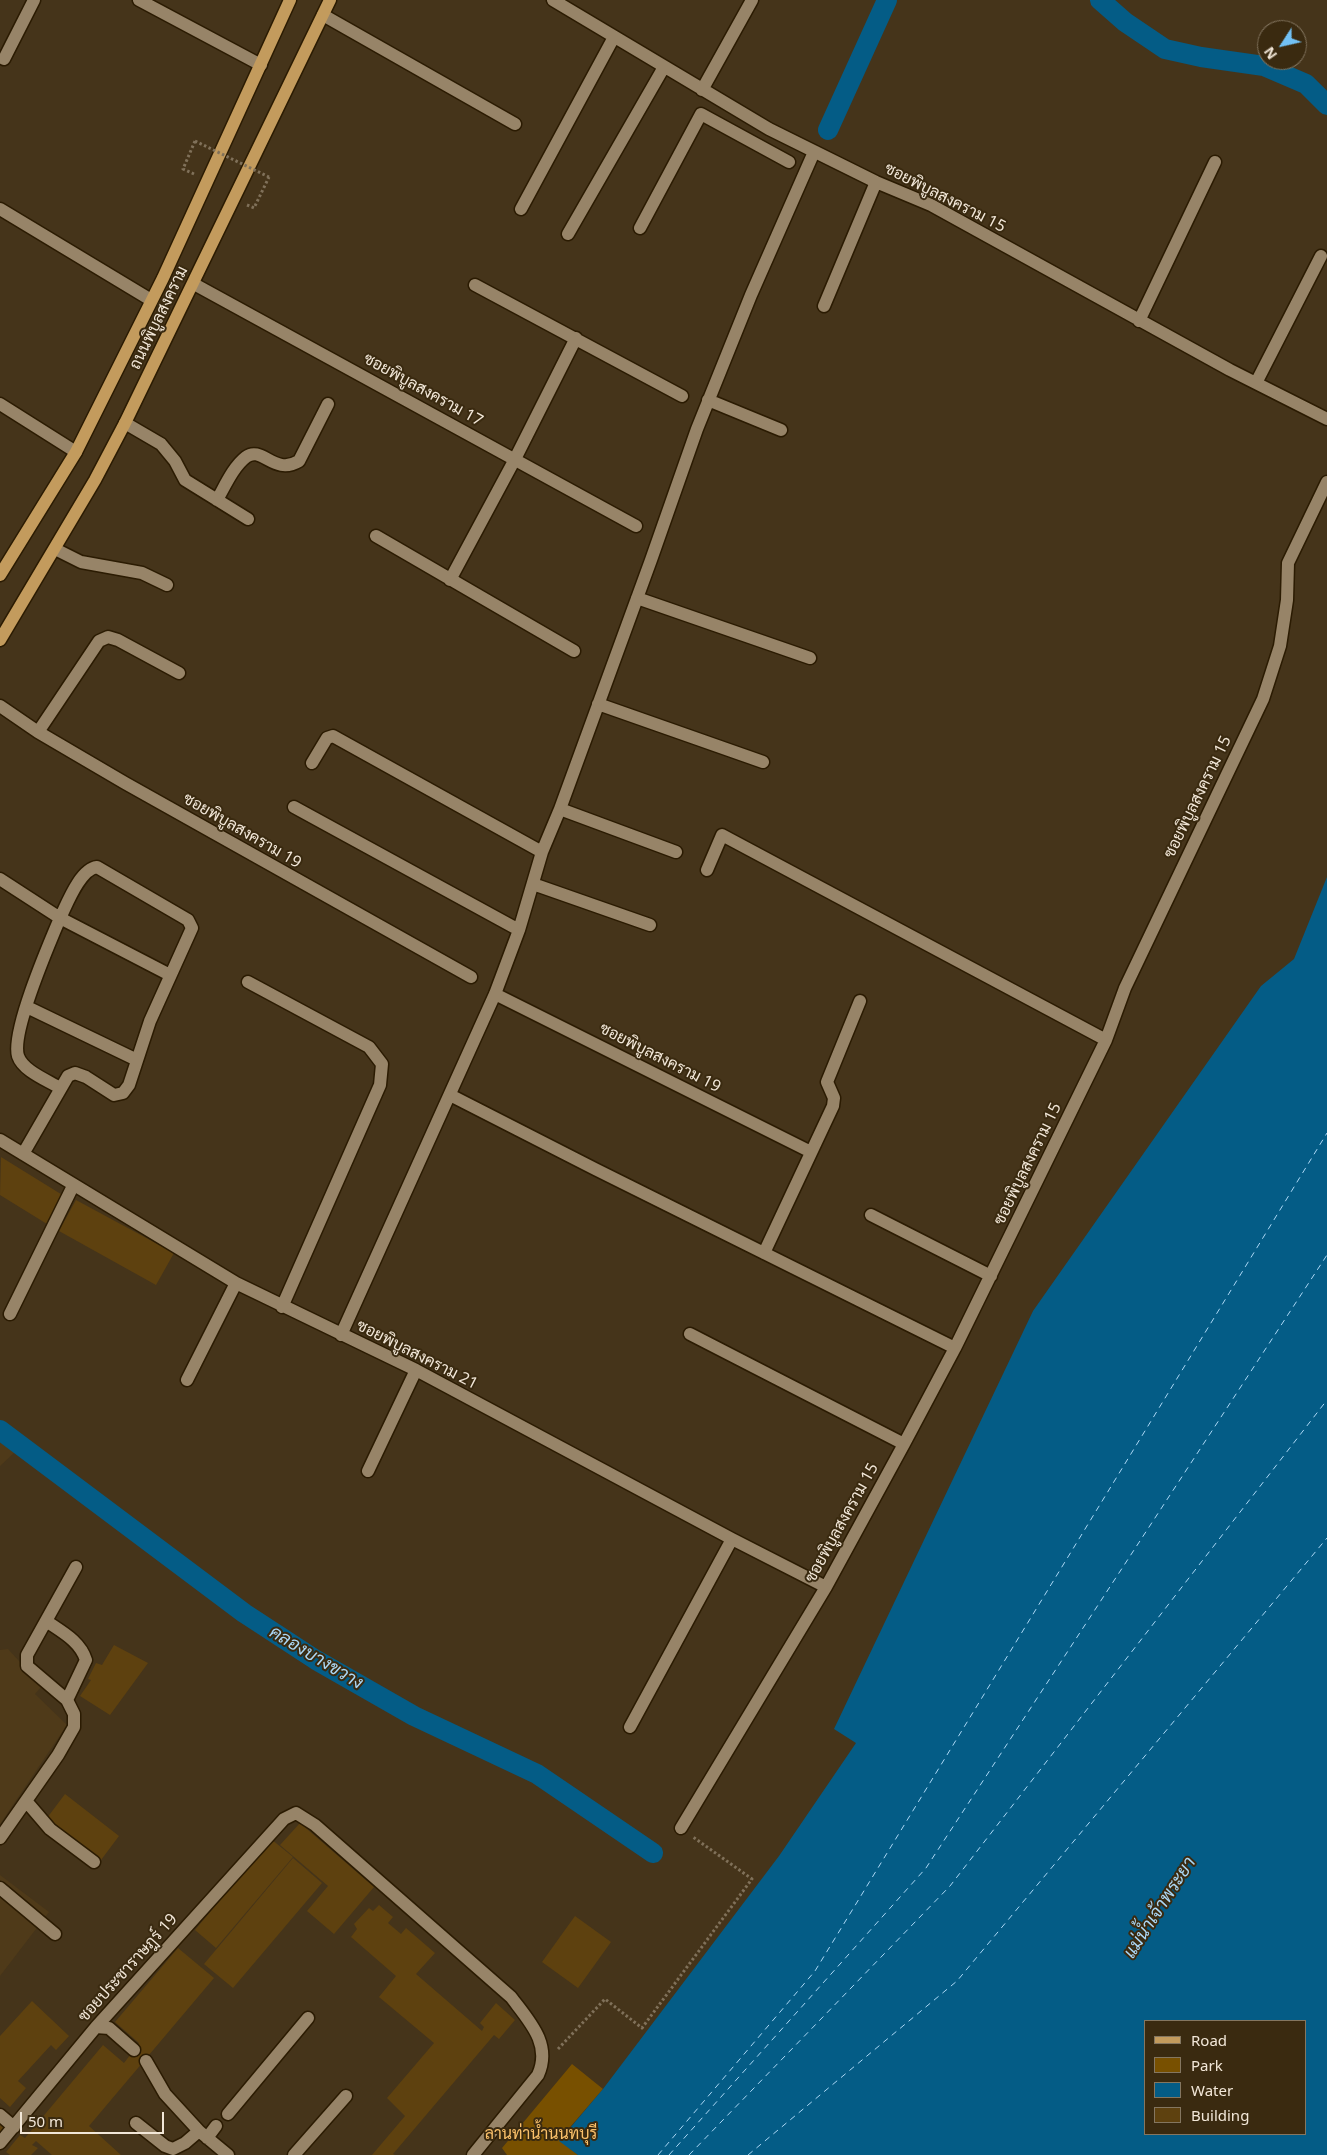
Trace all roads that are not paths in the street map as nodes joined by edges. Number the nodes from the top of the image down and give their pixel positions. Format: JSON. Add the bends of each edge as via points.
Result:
{"nodes":[{"id":1,"x":34,"y":0,"type":"edge"},
{"id":2,"x":139,"y":0,"type":"edge"},
{"id":3,"x":290,"y":0,"type":"edge"},
{"id":4,"x":330,"y":0,"type":"edge"},
{"id":5,"x":553,"y":0,"type":"edge"},
{"id":6,"x":752,"y":0,"type":"edge"},
{"id":7,"x":323,"y":15,"type":"junction"},
{"id":8,"x":614,"y":37,"type":"junction"},
{"id":9,"x":4,"y":59,"type":"dead end"},
{"id":10,"x":260,"y":65,"type":"junction"},
{"id":11,"x":664,"y":67,"type":"junction"},
{"id":12,"x":702,"y":90,"type":"junction"},
{"id":13,"x":515,"y":124,"type":"dead end"},
{"id":14,"x":769,"y":129,"type":"junction"},
{"id":15,"x":759,"y":146,"type":"junction"},
{"id":16,"x":814,"y":152,"type":"junction"},
{"id":17,"x":789,"y":162,"type":"dead end"},
{"id":18,"x":1215,"y":162,"type":"dead end"},
{"id":19,"x":876,"y":182,"type":"junction"},
{"id":20,"x":0,"y":209,"type":"edge"},
{"id":21,"x":521,"y":209,"type":"dead end"},
{"id":22,"x":640,"y":228,"type":"dead end"},
{"id":23,"x":568,"y":234,"type":"dead end"},
{"id":24,"x":1321,"y":256,"type":"dead end"},
{"id":25,"x":194,"y":284,"type":"junction"},
{"id":26,"x":475,"y":285,"type":"dead end"},
{"id":27,"x":151,"y":300,"type":"junction"},
{"id":28,"x":824,"y":306,"type":"dead end"},
{"id":29,"x":1139,"y":321,"type":"junction"},
{"id":30,"x":576,"y":338,"type":"junction"},
{"id":31,"x":1256,"y":383,"type":"junction"},
{"id":32,"x":682,"y":396,"type":"dead end"},
{"id":33,"x":708,"y":400,"type":"junction"},
{"id":34,"x":0,"y":404,"type":"edge"},
{"id":35,"x":328,"y":404,"type":"dead end"},
{"id":36,"x":1327,"y":419,"type":"edge"},
{"id":37,"x":126,"y":423,"type":"junction"},
{"id":38,"x":781,"y":430,"type":"dead end"},
{"id":39,"x":76,"y":452,"type":"junction"},
{"id":40,"x":515,"y":459,"type":"junction"},
{"id":41,"x":1327,"y":482,"type":"edge"},
{"id":42,"x":217,"y":500,"type":"junction"},
{"id":43,"x":248,"y":519,"type":"dead end"},
{"id":44,"x":636,"y":526,"type":"dead end"},
{"id":45,"x":376,"y":536,"type":"dead end"},
{"id":46,"x":55,"y":549,"type":"junction"},
{"id":47,"x":0,"y":575,"type":"edge"},
{"id":48,"x":450,"y":580,"type":"junction"},
{"id":49,"x":167,"y":585,"type":"dead end"},
{"id":50,"x":638,"y":598,"type":"junction"},
{"id":51,"x":0,"y":640,"type":"edge"},
{"id":52,"x":574,"y":651,"type":"dead end"},
{"id":53,"x":810,"y":658,"type":"dead end"},
{"id":54,"x":179,"y":673,"type":"dead end"},
{"id":55,"x":598,"y":704,"type":"junction"},
{"id":56,"x":0,"y":706,"type":"edge"},
{"id":57,"x":38,"y":732,"type":"junction"},
{"id":58,"x":763,"y":762,"type":"dead end"},
{"id":59,"x":312,"y":763,"type":"dead end"},
{"id":60,"x":294,"y":807,"type":"dead end"},
{"id":61,"x":560,"y":809,"type":"junction"},
{"id":62,"x":542,"y":852,"type":"junction"},
{"id":63,"x":676,"y":852,"type":"dead end"},
{"id":64,"x":707,"y":870,"type":"dead end"},
{"id":65,"x":0,"y":879,"type":"edge"},
{"id":66,"x":533,"y":884,"type":"junction"},
{"id":67,"x":60,"y":918,"type":"junction"},
{"id":68,"x":650,"y":926,"type":"dead end"},
{"id":69,"x":519,"y":930,"type":"junction"},
{"id":70,"x":170,"y":975,"type":"junction"},
{"id":71,"x":472,"y":977,"type":"dead end"},
{"id":72,"x":248,"y":982,"type":"dead end"},
{"id":73,"x":495,"y":994,"type":"junction"},
{"id":74,"x":860,"y":1001,"type":"dead end"},
{"id":75,"x":26,"y":1007,"type":"junction"},
{"id":76,"x":1106,"y":1040,"type":"junction"},
{"id":77,"x":137,"y":1060,"type":"junction"},
{"id":78,"x":60,"y":1088,"type":"junction"},
{"id":79,"x":450,"y":1095,"type":"junction"},
{"id":80,"x":0,"y":1140,"type":"edge"},
{"id":81,"x":811,"y":1152,"type":"junction"},
{"id":82,"x":23,"y":1154,"type":"junction"},
{"id":83,"x":73,"y":1186,"type":"junction"},
{"id":84,"x":871,"y":1215,"type":"dead end"},
{"id":85,"x":764,"y":1253,"type":"junction"},
{"id":86,"x":991,"y":1276,"type":"junction"},
{"id":87,"x":236,"y":1284,"type":"junction"},
{"id":88,"x":282,"y":1306,"type":"junction"},
{"id":89,"x":10,"y":1314,"type":"dead end"},
{"id":90,"x":690,"y":1334,"type":"dead end"},
{"id":91,"x":342,"y":1335,"type":"junction"},
{"id":92,"x":955,"y":1348,"type":"junction"},
{"id":93,"x":416,"y":1370,"type":"junction"},
{"id":94,"x":187,"y":1380,"type":"dead end"},
{"id":95,"x":904,"y":1444,"type":"junction"},
{"id":96,"x":368,"y":1471,"type":"dead end"},
{"id":97,"x":732,"y":1539,"type":"junction"},
{"id":98,"x":76,"y":1567,"type":"dead end"},
{"id":99,"x":826,"y":1587,"type":"junction"},
{"id":100,"x":46,"y":1621,"type":"junction"},
{"id":101,"x":67,"y":1700,"type":"junction"},
{"id":102,"x":630,"y":1727,"type":"dead end"},
{"id":103,"x":26,"y":1801,"type":"junction"},
{"id":104,"x":681,"y":1828,"type":"road end"},
{"id":105,"x":0,"y":1838,"type":"edge"},
{"id":106,"x":94,"y":1862,"type":"dead end"},
{"id":107,"x":0,"y":1888,"type":"edge"},
{"id":108,"x":56,"y":1934,"type":"dead end"},
{"id":109,"x":308,"y":2018,"type":"dead end"},
{"id":110,"x":96,"y":2027,"type":"junction"},
{"id":111,"x":134,"y":2050,"type":"dead end"},
{"id":112,"x":146,"y":2061,"type":"dead end"},
{"id":113,"x":346,"y":2096,"type":"dead end"},
{"id":114,"x":228,"y":2114,"type":"dead end"},
{"id":115,"x":0,"y":2115,"type":"edge"},
{"id":116,"x":136,"y":2123,"type":"dead end"},
{"id":117,"x":216,"y":2126,"type":"dead end"},
{"id":118,"x":14,"y":2127,"type":"junction"},
{"id":119,"x":203,"y":2135,"type":"junction"},
{"id":120,"x":0,"y":2143,"type":"edge"},
{"id":121,"x":228,"y":2155,"type":"edge"},
{"id":122,"x":294,"y":2155,"type":"edge"},
{"id":123,"x":473,"y":2155,"type":"edge"}],
"edges":[{"from":1,"to":9,"type":"street"},
{"from":2,"to":10,"type":"street"},
{"from":3,"to":10,"type":"main road","name":"ถนนพิบูลสงคราม"},
{"from":4,"to":7,"type":"main road","name":"ถนนพิบูลสงคราม"},
{"from":5,"to":8,"type":"street","name":"ซอยพิบูลสงคราม 15"},
{"from":6,"to":12,"type":"street"},
{"from":7,"to":13,"type":"street"},
{"from":7,"to":25,"type":"main road","name":"ถนนพิบูลสงคราม"},
{"from":8,"to":11,"type":"street","name":"ซอยพิบูลสงคราม 15"},
{"from":8,"to":21,"type":"street"},
{"from":10,"to":27,"type":"main road","name":"ถนนพิบูลสงคราม"},
{"from":11,"to":12,"type":"street","name":"ซอยพิบูลสงคราม 15"},
{"from":11,"to":23,"type":"street"},
{"from":12,"to":14,"type":"street","name":"ซอยพิบูลสงคราม 15"},
{"from":14,"to":15,"type":"street"},
{"from":14,"to":16,"type":"street","name":"ซอยพิบูลสงคราม 15"},
{"from":15,"to":17,"type":"street"},
{"from":15,"to":22,"type":"street","via":[[701,114]]},
{"from":16,"to":19,"type":"street","name":"ซอยพิบูลสงคราม 15"},
{"from":16,"to":33,"type":"street"},
{"from":18,"to":29,"type":"street"},
{"from":19,"to":28,"type":"street"},
{"from":19,"to":29,"type":"street","name":"ซอยพิบูลสงคราม 15","via":[[931,205]]},
{"from":20,"to":27,"type":"street"},
{"from":24,"to":31,"type":"street"},
{"from":25,"to":37,"type":"main road","name":"ถนนพิบูลสงคราม"},
{"from":25,"to":40,"type":"street","name":"ซอยพิบูลสงคราม 17"},
{"from":26,"to":30,"type":"street"},
{"from":27,"to":39,"type":"main road","name":"ถนนพิบูลสงคราม"},
{"from":29,"to":31,"type":"street","name":"ซอยพิบูลสงคราม 15"},
{"from":30,"to":32,"type":"street"},
{"from":30,"to":40,"type":"street"},
{"from":31,"to":36,"type":"street","name":"ซอยพิบูลสงคราม 15"},
{"from":33,"to":38,"type":"street"},
{"from":33,"to":50,"type":"street"},
{"from":34,"to":39,"type":"street"},
{"from":35,"to":42,"type":"street","via":[[299,461],[290,466],[278,465],[256,454],[248,456],[240,462]]},
{"from":37,"to":42,"type":"street","via":[[161,444],[185,480]]},
{"from":37,"to":46,"type":"main road","name":"ถนนพิบูลสงคราม"},
{"from":39,"to":47,"type":"main road","name":"ถนนพิบูลสงคราม"},
{"from":40,"to":44,"type":"street","name":"ซอยพิบูลสงคราม 17"},
{"from":40,"to":48,"type":"street"},
{"from":41,"to":76,"type":"street","name":"ซอยพิบูลสงคราม 15","via":[[1288,563],[1280,646],[1263,699],[1125,988]]},
{"from":42,"to":43,"type":"street"},
{"from":45,"to":48,"type":"street"},
{"from":46,"to":49,"type":"street","via":[[81,562],[142,573]]},
{"from":46,"to":51,"type":"main road","name":"ถนนพิบูลสงคราม"},
{"from":48,"to":52,"type":"street"},
{"from":50,"to":53,"type":"street"},
{"from":50,"to":55,"type":"street"},
{"from":54,"to":57,"type":"street","via":[[108,637],[99,641]]},
{"from":55,"to":58,"type":"street"},
{"from":55,"to":61,"type":"street"},
{"from":56,"to":57,"type":"street","name":"ซอยพิบูลสงคราม 19"},
{"from":57,"to":71,"type":"street","name":"ซอยพิบูลสงคราม 19","via":[[256,858]]},
{"from":59,"to":62,"type":"street","via":[[327,738],[333,736]]},
{"from":60,"to":69,"type":"street"},
{"from":61,"to":62,"type":"street"},
{"from":61,"to":63,"type":"street"},
{"from":62,"to":66,"type":"street"},
{"from":64,"to":76,"type":"street","via":[[722,835]]},
{"from":65,"to":67,"type":"street"},
{"from":66,"to":68,"type":"street"},
{"from":66,"to":69,"type":"street"},
{"from":67,"to":70,"type":"street"},
{"from":67,"to":70,"type":"street","via":[[84,873],[90,867],[97,867],[188,920],[192,928]]},
{"from":67,"to":75,"type":"street"},
{"from":69,"to":73,"type":"street"},
{"from":70,"to":77,"type":"street"},
{"from":72,"to":88,"type":"street","via":[[369,1046],[382,1064],[380,1086]]},
{"from":73,"to":79,"type":"street"},
{"from":73,"to":81,"type":"street","name":"ซอยพิบูลสงคราม 19"},
{"from":74,"to":81,"type":"street","via":[[827,1082],[834,1098],[833,1106]]},
{"from":75,"to":77,"type":"street"},
{"from":75,"to":78,"type":"street","via":[[17,1042],[18,1056],[24,1066]]},
{"from":76,"to":86,"type":"street","name":"ซอยพิบูลสงคราม 15"},
{"from":77,"to":78,"type":"street","via":[[129,1085],[123,1092],[114,1095],[75,1073],[68,1076]]},
{"from":78,"to":82,"type":"street"},
{"from":79,"to":85,"type":"street"},
{"from":79,"to":91,"type":"street"},
{"from":80,"to":82,"type":"street","name":"ซอยพิบูลสงคราม 21"},
{"from":81,"to":85,"type":"street"},
{"from":82,"to":83,"type":"street","name":"ซอยพิบูลสงคราม 21"},
{"from":83,"to":87,"type":"street","name":"ซอยพิบูลสงคราม 21"},
{"from":83,"to":89,"type":"street"},
{"from":84,"to":86,"type":"street"},
{"from":85,"to":92,"type":"street"},
{"from":86,"to":92,"type":"street","name":"ซอยพิบูลสงคราม 15"},
{"from":87,"to":88,"type":"street","name":"ซอยพิบูลสงคราม 21"},
{"from":87,"to":94,"type":"street"},
{"from":88,"to":91,"type":"street","name":"ซอยพิบูลสงคราม 21"},
{"from":90,"to":95,"type":"street"},
{"from":91,"to":93,"type":"street","name":"ซอยพิบูลสงคราม 21"},
{"from":92,"to":95,"type":"street","name":"ซอยพิบูลสงคราม 15"},
{"from":93,"to":96,"type":"street"},
{"from":93,"to":97,"type":"street","name":"ซอยพิบูลสงคราม 21"},
{"from":95,"to":99,"type":"street","name":"ซอยพิบูลสงคราม 15"},
{"from":97,"to":99,"type":"street","name":"ซอยพิบูลสงคราม 21"},
{"from":97,"to":102,"type":"street"},
{"from":98,"to":100,"type":"street"},
{"from":99,"to":104,"type":"street","name":"ซอยพิบูลสงคราม 15"},
{"from":100,"to":101,"type":"street","via":[[74,1640],[86,1660]]},
{"from":100,"to":101,"type":"street","via":[[27,1656],[27,1666]]},
{"from":101,"to":103,"type":"street","via":[[74,1714],[74,1727]]},
{"from":103,"to":105,"type":"street"},
{"from":103,"to":106,"type":"street","via":[[50,1829]]},
{"from":107,"to":108,"type":"street"},
{"from":109,"to":114,"type":"street"},
{"from":110,"to":111,"type":"street","via":[[109,2028]]},
{"from":110,"to":118,"type":"street","name":"ซอยประชาราษฎร์ 19"},
{"from":110,"to":123,"type":"street","name":"ซอยประชาราษฎร์ 19","via":[[284,1819],[296,1813],[315,1825],[511,1997],[534,2027],[543,2051],[543,2064],[532,2086]]},
{"from":112,"to":119,"type":"street","via":[[165,2094]]},
{"from":113,"to":122,"type":"street"},
{"from":115,"to":118,"type":"street"},
{"from":116,"to":119,"type":"street","via":[[173,2149]]},
{"from":117,"to":119,"type":"street"},
{"from":118,"to":120,"type":"street","name":"ซอยประชาราษฎร์ 19"},
{"from":119,"to":121,"type":"street"}]}
